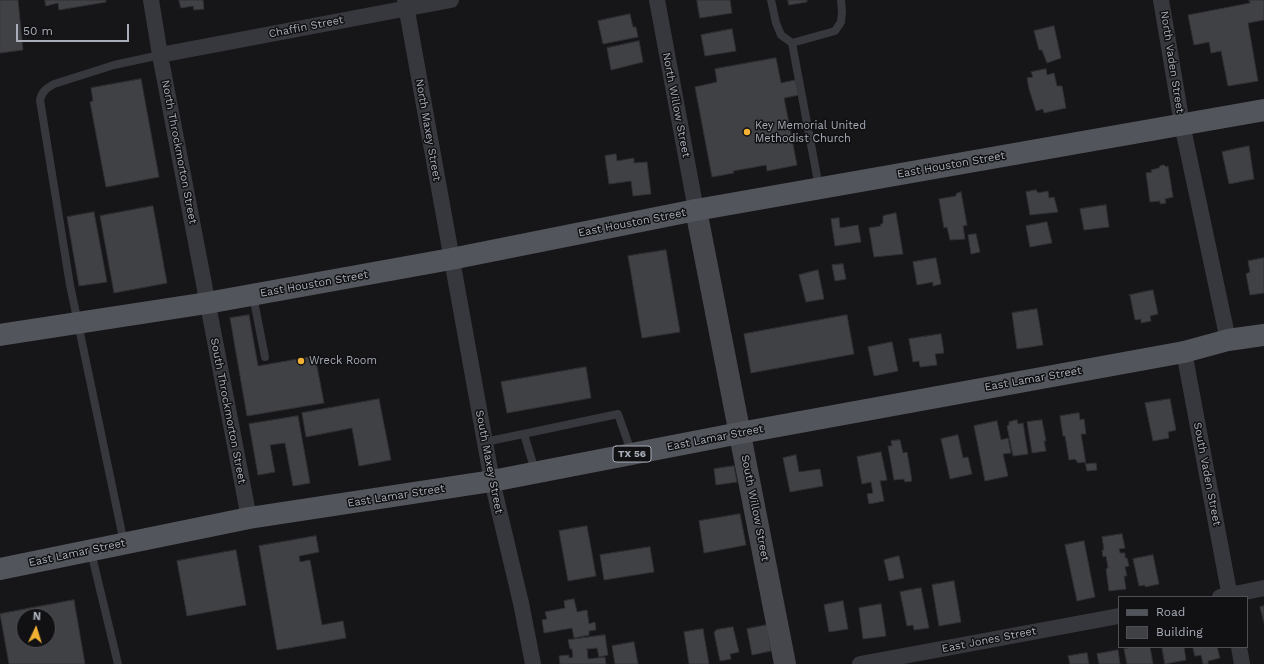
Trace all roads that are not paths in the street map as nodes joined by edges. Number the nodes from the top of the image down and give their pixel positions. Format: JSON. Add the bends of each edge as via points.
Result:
{"nodes":[{"id":1,"x":151,"y":0,"type":"edge"},
{"id":2,"x":451,"y":0,"type":"edge"},
{"id":3,"x":656,"y":0,"type":"edge"},
{"id":4,"x":771,"y":0,"type":"edge"},
{"id":5,"x":840,"y":0,"type":"edge"},
{"id":6,"x":1162,"y":0,"type":"edge"},
{"id":7,"x":406,"y":4,"type":"edge"},
{"id":8,"x":792,"y":43,"type":"junction"},
{"id":9,"x":160,"y":55,"type":"junction"},
{"id":10,"x":1264,"y":110,"type":"edge"},
{"id":11,"x":1182,"y":124,"type":"junction"},
{"id":12,"x":819,"y":188,"type":"junction"},
{"id":13,"x":696,"y":210,"type":"junction"},
{"id":14,"x":451,"y":259,"type":"junction"},
{"id":15,"x":252,"y":295,"type":"junction"},
{"id":16,"x":208,"y":304,"type":"junction"},
{"id":17,"x":78,"y":323,"type":"junction"},
{"id":18,"x":0,"y":335,"type":"edge"},
{"id":19,"x":1264,"y":335,"type":"edge"},
{"id":20,"x":1228,"y":340,"type":"junction"},
{"id":21,"x":1184,"y":352,"type":"junction"},
{"id":22,"x":265,"y":357,"type":"dead end"},
{"id":23,"x":740,"y":433,"type":"junction"},
{"id":24,"x":524,"y":434,"type":"junction"},
{"id":25,"x":485,"y":442,"type":"junction"},
{"id":26,"x":632,"y":454,"type":"junction"},
{"id":27,"x":536,"y":473,"type":"junction"},
{"id":28,"x":492,"y":481,"type":"junction"},
{"id":29,"x":249,"y":518,"type":"junction"},
{"id":30,"x":124,"y":544,"type":"junction"},
{"id":31,"x":90,"y":550,"type":"junction"},
{"id":32,"x":0,"y":569,"type":"edge"},
{"id":33,"x":1264,"y":588,"type":"edge"},
{"id":34,"x":1226,"y":596,"type":"edge"},
{"id":35,"x":1118,"y":616,"type":"edge"},
{"id":36,"x":1239,"y":648,"type":"edge"},
{"id":37,"x":118,"y":664,"type":"edge"},
{"id":38,"x":533,"y":664,"type":"edge"},
{"id":39,"x":785,"y":664,"type":"edge"},
{"id":40,"x":860,"y":664,"type":"edge"},
{"id":41,"x":1242,"y":664,"type":"edge"}],
"edges":[{"from":1,"to":9,"type":"street","name":"North Throckmorton Street"},
{"from":2,"to":7,"type":"street","name":"Chaffin Street"},
{"from":3,"to":13,"type":"street","name":"North Willow Street"},
{"from":4,"to":8,"type":"lane","via":[[781,35]]},
{"from":5,"to":8,"type":"lane","via":[[841,22],[835,31]]},
{"from":6,"to":11,"type":"street","name":"North Vaden Street"},
{"from":7,"to":9,"type":"street","name":"Chaffin Street"},
{"from":7,"to":14,"type":"street","name":"North Maxey Street"},
{"from":8,"to":12,"type":"lane"},
{"from":9,"to":16,"type":"street","name":"North Throckmorton Street"},
{"from":9,"to":17,"type":"lane","via":[[114,65],[54,84],[46,88],[40,100]]},
{"from":10,"to":11,"type":"main road","name":"East Houston Street"},
{"from":11,"to":12,"type":"main road","name":"East Houston Street"},
{"from":11,"to":20,"type":"street"},
{"from":12,"to":13,"type":"main road","name":"East Houston Street"},
{"from":13,"to":14,"type":"main road","name":"East Houston Street"},
{"from":13,"to":23,"type":"street","name":"South Willow Street"},
{"from":14,"to":15,"type":"main road","name":"East Houston Street"},
{"from":14,"to":25,"type":"street","name":"South Maxey Street"},
{"from":15,"to":16,"type":"main road","name":"East Houston Street"},
{"from":15,"to":22,"type":"lane"},
{"from":16,"to":17,"type":"main road","name":"East Houston Street"},
{"from":16,"to":29,"type":"street","name":"South Throckmorton Street"},
{"from":17,"to":18,"type":"main road","name":"East Houston Street"},
{"from":17,"to":30,"type":"lane"},
{"from":19,"to":20,"type":"main road","name":"East Lamar Street","number":"TX 56"},
{"from":20,"to":21,"type":"main road","name":"East Lamar Street","number":"TX 56"},
{"from":21,"to":23,"type":"main road","name":"East Lamar Street","number":"TX 56"},
{"from":21,"to":34,"type":"street","name":"South Vaden Street"},
{"from":23,"to":26,"type":"main road","name":"East Lamar Street","number":"TX 56"},
{"from":23,"to":39,"type":"street","name":"South Willow Street"},
{"from":24,"to":25,"type":"lane"},
{"from":24,"to":26,"type":"lane","via":[[618,414]]},
{"from":24,"to":27,"type":"lane"},
{"from":25,"to":28,"type":"street","name":"South Maxey Street"},
{"from":26,"to":27,"type":"main road","name":"East Lamar Street","number":"TX 56"},
{"from":27,"to":28,"type":"main road","name":"East Lamar Street","number":"TX 56"},
{"from":28,"to":29,"type":"main road","name":"East Lamar Street","number":"TX 56"},
{"from":28,"to":38,"type":"street","name":"South Maxey Street"},
{"from":29,"to":30,"type":"main road","name":"East Lamar Street","number":"TX 56"},
{"from":30,"to":31,"type":"main road","name":"East Lamar Street","number":"TX 56"},
{"from":31,"to":32,"type":"main road","name":"East Lamar Street","number":"TX 56"},
{"from":31,"to":37,"type":"lane"},
{"from":33,"to":34,"type":"street"},
{"from":35,"to":40,"type":"street","name":"East Jones Street"},
{"from":36,"to":41,"type":"street"}]}
